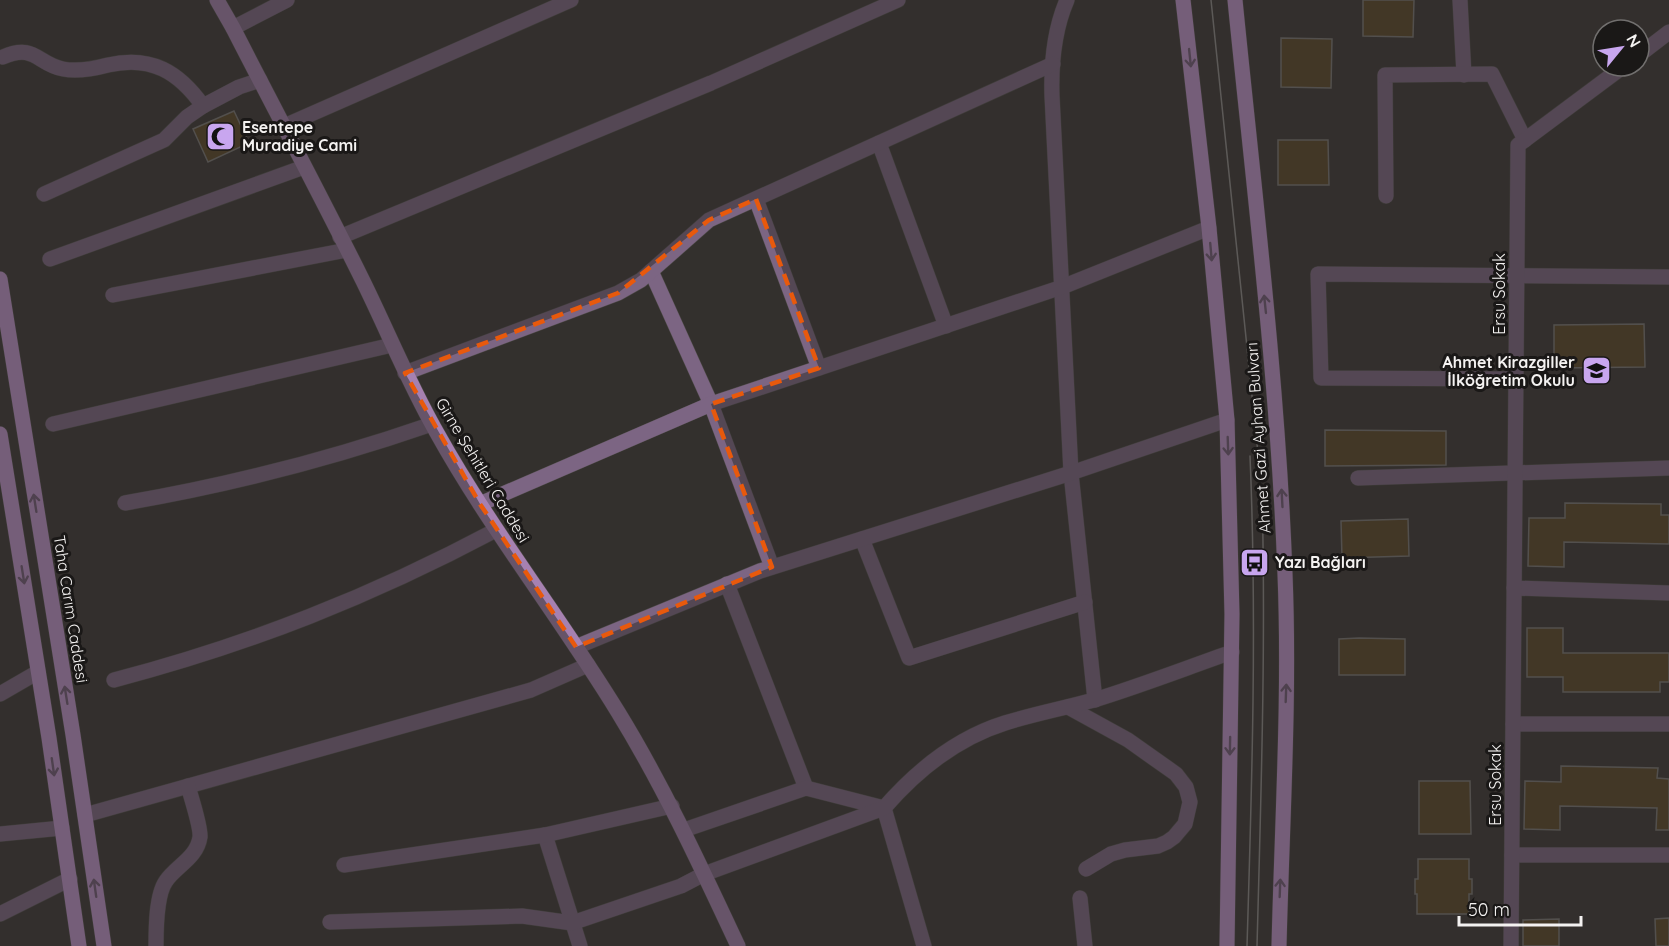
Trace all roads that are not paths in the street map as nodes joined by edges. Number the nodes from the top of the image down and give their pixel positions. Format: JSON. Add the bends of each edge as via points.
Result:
{"nodes":[{"id":1,"x":217,"y":0,"type":"edge"},
{"id":2,"x":286,"y":0,"type":"edge"},
{"id":3,"x":571,"y":0,"type":"edge"},
{"id":4,"x":898,"y":0,"type":"edge"},
{"id":5,"x":1067,"y":0,"type":"edge"},
{"id":6,"x":1183,"y":0,"type":"edge"},
{"id":7,"x":1234,"y":0,"type":"edge"},
{"id":8,"x":1460,"y":0,"type":"edge"},
{"id":9,"x":233,"y":28,"type":"junction"},
{"id":10,"x":1669,"y":32,"type":"edge"},
{"id":11,"x":1651,"y":46,"type":"edge"},
{"id":12,"x":3,"y":57,"type":"dead end"},
{"id":13,"x":1053,"y":64,"type":"junction"},
{"id":14,"x":1464,"y":75,"type":"junction"},
{"id":15,"x":1608,"y":78,"type":"edge"},
{"id":16,"x":260,"y":80,"type":"junction"},
{"id":17,"x":203,"y":106,"type":"junction"},
{"id":18,"x":284,"y":126,"type":"junction"},
{"id":19,"x":879,"y":143,"type":"junction"},
{"id":20,"x":1521,"y":143,"type":"junction"},
{"id":21,"x":304,"y":166,"type":"junction"},
{"id":22,"x":44,"y":194,"type":"dead end"},
{"id":23,"x":1386,"y":196,"type":"dead end"},
{"id":24,"x":756,"y":199,"type":"junction"},
{"id":25,"x":1209,"y":228,"type":"junction"},
{"id":26,"x":344,"y":243,"type":"junction"},
{"id":27,"x":50,"y":259,"type":"dead end"},
{"id":28,"x":651,"y":271,"type":"junction"},
{"id":29,"x":1517,"y":275,"type":"junction"},
{"id":30,"x":1669,"y":277,"type":"edge"},
{"id":31,"x":0,"y":279,"type":"edge"},
{"id":32,"x":1062,"y":287,"type":"junction"},
{"id":33,"x":113,"y":295,"type":"dead end"},
{"id":34,"x":946,"y":326,"type":"junction"},
{"id":35,"x":392,"y":345,"type":"junction"},
{"id":36,"x":819,"y":368,"type":"junction"},
{"id":37,"x":405,"y":373,"type":"junction"},
{"id":38,"x":1516,"y":379,"type":"junction"},
{"id":39,"x":711,"y":404,"type":"junction"},
{"id":40,"x":1227,"y":420,"type":"junction"},
{"id":41,"x":53,"y":424,"type":"dead end"},
{"id":42,"x":432,"y":424,"type":"junction"},
{"id":43,"x":0,"y":434,"type":"edge"},
{"id":44,"x":1669,"y":468,"type":"edge"},
{"id":45,"x":1071,"y":473,"type":"junction"},
{"id":46,"x":1515,"y":474,"type":"junction"},
{"id":47,"x":1358,"y":478,"type":"dead end"},
{"id":48,"x":125,"y":503,"type":"dead end"},
{"id":49,"x":480,"y":504,"type":"junction"},
{"id":50,"x":496,"y":530,"type":"junction"},
{"id":51,"x":862,"y":539,"type":"junction"},
{"id":52,"x":772,"y":567,"type":"junction"},
{"id":53,"x":727,"y":584,"type":"junction"},
{"id":54,"x":1514,"y":588,"type":"junction"},
{"id":55,"x":1669,"y":593,"type":"edge"},
{"id":56,"x":1085,"y":602,"type":"junction"},
{"id":57,"x":576,"y":646,"type":"junction"},
{"id":58,"x":1232,"y":652,"type":"junction"},
{"id":59,"x":588,"y":665,"type":"junction"},
{"id":60,"x":38,"y":672,"type":"junction"},
{"id":61,"x":114,"y":680,"type":"dead end"},
{"id":62,"x":0,"y":694,"type":"edge"},
{"id":63,"x":1095,"y":700,"type":"junction"},
{"id":64,"x":1068,"y":706,"type":"junction"},
{"id":65,"x":1513,"y":724,"type":"junction"},
{"id":66,"x":1669,"y":724,"type":"edge"},
{"id":67,"x":188,"y":786,"type":"junction"},
{"id":68,"x":806,"y":788,"type":"junction"},
{"id":69,"x":672,"y":806,"type":"junction"},
{"id":70,"x":884,"y":808,"type":"junction"},
{"id":71,"x":85,"y":815,"type":"junction"},
{"id":72,"x":62,"y":828,"type":"junction"},
{"id":73,"x":684,"y":830,"type":"junction"},
{"id":74,"x":0,"y":834,"type":"edge"},
{"id":75,"x":545,"y":835,"type":"junction"},
{"id":76,"x":1512,"y":855,"type":"junction"},
{"id":77,"x":1669,"y":855,"type":"edge"},
{"id":78,"x":344,"y":865,"type":"dead end"},
{"id":79,"x":1086,"y":869,"type":"dead end"},
{"id":80,"x":704,"y":874,"type":"junction"},
{"id":81,"x":70,"y":879,"type":"junction"},
{"id":82,"x":1080,"y":898,"type":"dead end"},
{"id":83,"x":0,"y":914,"type":"edge"},
{"id":84,"x":330,"y":922,"type":"dead end"},
{"id":85,"x":572,"y":923,"type":"junction"},
{"id":86,"x":79,"y":946,"type":"edge"},
{"id":87,"x":104,"y":946,"type":"edge"},
{"id":88,"x":156,"y":946,"type":"edge"},
{"id":89,"x":580,"y":946,"type":"edge"},
{"id":90,"x":738,"y":946,"type":"edge"},
{"id":91,"x":924,"y":946,"type":"edge"},
{"id":92,"x":1085,"y":946,"type":"edge"},
{"id":93,"x":1227,"y":946,"type":"edge"},
{"id":94,"x":1279,"y":946,"type":"edge"},
{"id":95,"x":1511,"y":946,"type":"edge"}],
"edges":[{"from":1,"to":9,"type":"street","name":"Girne Şehitleri Caddesi"},
{"from":2,"to":9,"type":"street"},
{"from":3,"to":18,"type":"street"},
{"from":4,"to":26,"type":"street"},
{"from":5,"to":13,"type":"street"},
{"from":6,"to":25,"type":"main road","name":"Ahmet Gazi Ayhan Bulvarı","one_way":true},
{"from":94,"to":7,"type":"main road","name":"Ahmet Gazi Ayhan Bulvarı","one_way":true,"via":[[1288,650],[1285,564],[1277,426]]},
{"from":8,"to":14,"type":"street"},
{"from":9,"to":16,"type":"street","name":"Girne Şehitleri Caddesi"},
{"from":10,"to":11,"type":"street"},
{"from":12,"to":17,"type":"street","via":[[27,52],[55,67],[73,70],[126,63],[153,65],[176,75]]},
{"from":13,"to":19,"type":"street"},
{"from":13,"to":32,"type":"street"},
{"from":14,"to":20,"type":"street","via":[[1492,74]]},
{"from":14,"to":23,"type":"street","via":[[1385,75]]},
{"from":15,"to":20,"type":"street"},
{"from":16,"to":17,"type":"street"},
{"from":16,"to":18,"type":"street","name":"Girne Şehitleri Caddesi"},
{"from":17,"to":22,"type":"street","via":[[164,140]]},
{"from":18,"to":21,"type":"street","name":"Girne Şehitleri Caddesi"},
{"from":19,"to":24,"type":"street"},
{"from":19,"to":34,"type":"street"},
{"from":20,"to":29,"type":"street","name":"Ersu Sokak"},
{"from":21,"to":26,"type":"street","name":"Girne Şehitleri Caddesi"},
{"from":21,"to":27,"type":"street"},
{"from":24,"to":28,"type":"street","via":[[709,220]]},
{"from":24,"to":36,"type":"street"},
{"from":25,"to":32,"type":"street"},
{"from":25,"to":40,"type":"main road","name":"Ahmet Gazi Ayhan Bulvarı","one_way":true},
{"from":26,"to":33,"type":"street"},
{"from":26,"to":35,"type":"street","name":"Girne Şehitleri Caddesi"},
{"from":28,"to":37,"type":"street","via":[[618,292]]},
{"from":28,"to":39,"type":"street"},
{"from":29,"to":30,"type":"street"},
{"from":29,"to":38,"type":"street","name":"Ersu Sokak"},
{"from":29,"to":38,"type":"street","via":[[1318,274],[1321,378]]},
{"from":71,"to":31,"type":"main road","name":"Taha Carım Caddesi","one_way":true},
{"from":32,"to":34,"type":"street"},
{"from":32,"to":45,"type":"street"},
{"from":34,"to":36,"type":"street"},
{"from":35,"to":37,"type":"street","name":"Girne Şehitleri Caddesi"},
{"from":35,"to":41,"type":"street"},
{"from":36,"to":39,"type":"street"},
{"from":37,"to":42,"type":"street","name":"Girne Şehitleri Caddesi"},
{"from":38,"to":46,"type":"street","name":"Ersu Sokak"},
{"from":39,"to":49,"type":"street"},
{"from":39,"to":52,"type":"street"},
{"from":40,"to":45,"type":"street"},
{"from":40,"to":58,"type":"main road","name":"Ahmet Gazi Ayhan Bulvarı","one_way":true},
{"from":42,"to":48,"type":"street","via":[[265,475]]},
{"from":42,"to":49,"type":"street","name":"Girne Şehitleri Caddesi"},
{"from":43,"to":60,"type":"main road","one_way":true},
{"from":44,"to":46,"type":"street"},
{"from":45,"to":51,"type":"street"},
{"from":45,"to":56,"type":"street"},
{"from":46,"to":47,"type":"street"},
{"from":46,"to":54,"type":"street","name":"Ersu Sokak"},
{"from":49,"to":50,"type":"street","name":"Girne Şehitleri Caddesi"},
{"from":50,"to":57,"type":"street","name":"Girne Şehitleri Caddesi"},
{"from":50,"to":61,"type":"street","via":[[330,610],[220,650]]},
{"from":51,"to":52,"type":"street"},
{"from":51,"to":56,"type":"street","via":[[909,658]]},
{"from":52,"to":53,"type":"street"},
{"from":53,"to":57,"type":"street"},
{"from":53,"to":68,"type":"street"},
{"from":54,"to":55,"type":"street"},
{"from":54,"to":65,"type":"street","name":"Ersu Sokak"},
{"from":56,"to":63,"type":"street"},
{"from":57,"to":59,"type":"street","name":"Girne Şehitleri Caddesi"},
{"from":58,"to":63,"type":"street"},
{"from":58,"to":93,"type":"main road","name":"Ahmet Gazi Ayhan Bulvarı","one_way":true},
{"from":59,"to":67,"type":"street","via":[[531,690]]},
{"from":59,"to":69,"type":"street","name":"Girne Şehitleri Caddesi"},
{"from":60,"to":62,"type":"street"},
{"from":60,"to":72,"type":"main road","one_way":true},
{"from":63,"to":64,"type":"street"},
{"from":64,"to":70,"type":"street","via":[[1005,723],[966,740],[914,775]]},
{"from":64,"to":79,"type":"street","via":[[1128,740],[1176,774],[1186,787],[1190,802],[1185,824],[1167,842],[1111,854]]},
{"from":65,"to":66,"type":"street"},
{"from":65,"to":76,"type":"street","name":"Ersu Sokak"},
{"from":67,"to":71,"type":"street"},
{"from":67,"to":88,"type":"street","via":[[200,835],[193,853],[163,886]]},
{"from":68,"to":70,"type":"street"},
{"from":68,"to":73,"type":"street"},
{"from":69,"to":73,"type":"street","name":"Girne Şehitleri Caddesi"},
{"from":69,"to":75,"type":"street"},
{"from":70,"to":80,"type":"street"},
{"from":70,"to":91,"type":"street"},
{"from":87,"to":71,"type":"main road","name":"Taha Carım Caddesi","one_way":true},
{"from":72,"to":74,"type":"street"},
{"from":72,"to":81,"type":"main road"},
{"from":73,"to":80,"type":"street","name":"Girne Şehitleri Caddesi"},
{"from":75,"to":78,"type":"street"},
{"from":75,"to":85,"type":"street"},
{"from":76,"to":77,"type":"street"},
{"from":76,"to":95,"type":"street","name":"Ersu Sokak"},
{"from":80,"to":85,"type":"street","via":[[681,886]]},
{"from":80,"to":90,"type":"street","name":"Girne Şehitleri Caddesi"},
{"from":81,"to":83,"type":"street"},
{"from":81,"to":86,"type":"main road"},
{"from":82,"to":92,"type":"street"},
{"from":84,"to":85,"type":"street","via":[[522,916]]},
{"from":85,"to":89,"type":"street"}]}
